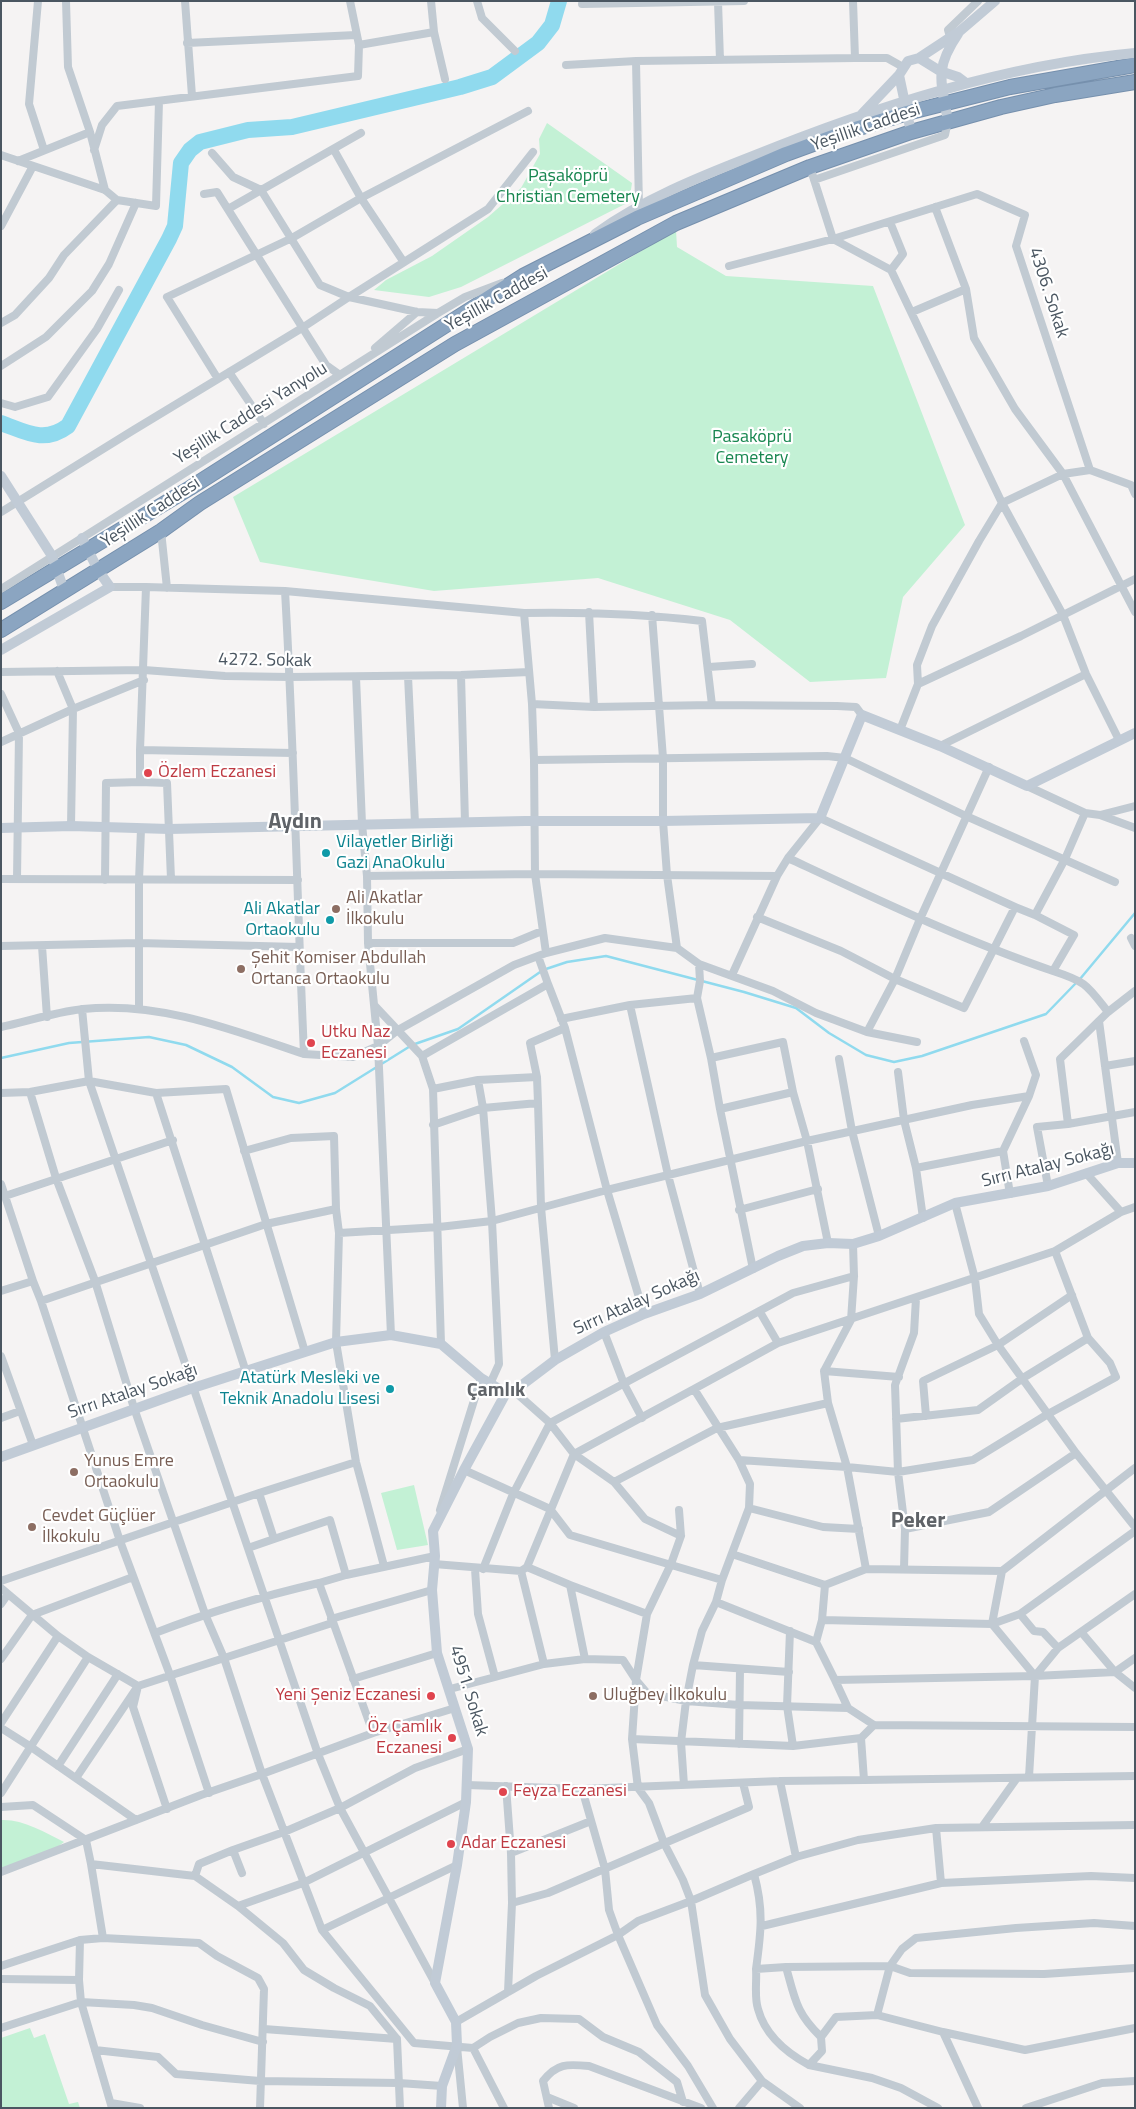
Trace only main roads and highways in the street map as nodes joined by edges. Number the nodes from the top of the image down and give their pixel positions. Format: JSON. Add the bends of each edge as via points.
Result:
{"nodes":[{"id":1,"x":1135,"y":65,"type":"edge"},
{"id":2,"x":1135,"y":82,"type":"edge"},
{"id":3,"x":1,"y":602,"type":"edge"},
{"id":4,"x":1,"y":630,"type":"edge"}],
"edges":[{"from":1,"to":3,"type":"highway","name":"Yeşillik Caddesi","via":[[944,96],[906,107],[675,201],[523,276],[190,488],[84,543]]},
{"from":2,"to":4,"type":"highway","name":"Yeşillik Caddesi","via":[[1055,95],[948,120],[676,224],[455,344]]}]}
